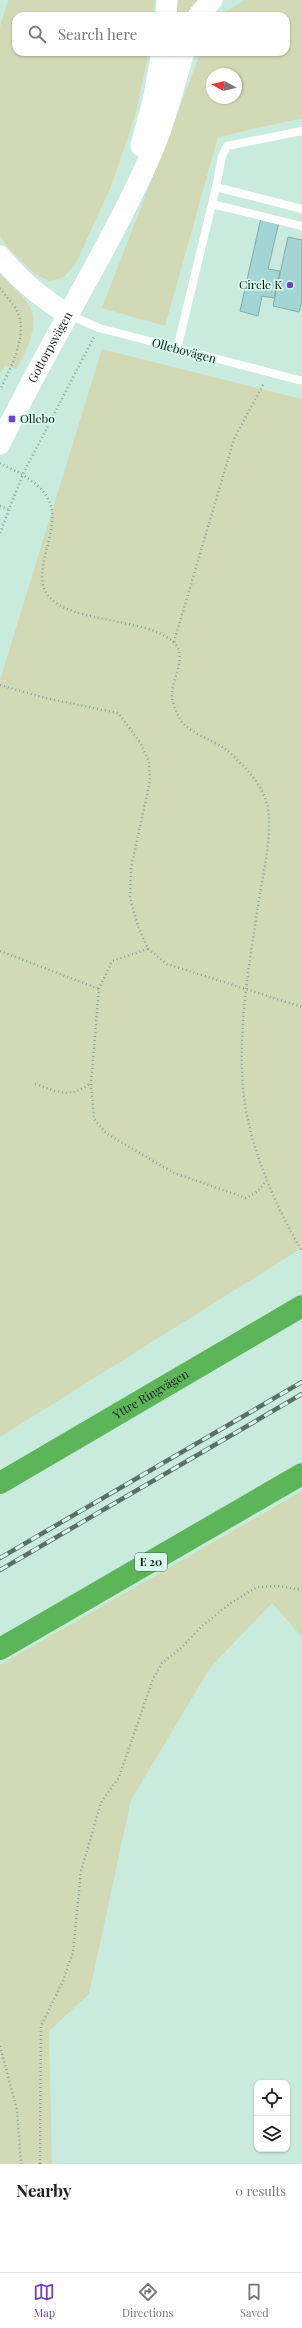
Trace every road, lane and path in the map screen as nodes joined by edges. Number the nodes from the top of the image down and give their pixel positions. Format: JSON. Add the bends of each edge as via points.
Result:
{"nodes":[{"id":1,"x":167,"y":0,"type":"edge"},
{"id":2,"x":212,"y":0,"type":"edge"},
{"id":3,"x":166,"y":12,"type":"edge"},
{"id":4,"x":202,"y":12,"type":"edge"},
{"id":5,"x":161,"y":56,"type":"edge"},
{"id":6,"x":183,"y":56,"type":"edge"},
{"id":7,"x":302,"y":131,"type":"edge"},
{"id":8,"x":216,"y":187,"type":"junction"},
{"id":9,"x":212,"y":204,"type":"junction"},
{"id":10,"x":302,"y":209,"type":"edge"},
{"id":11,"x":302,"y":226,"type":"edge"},
{"id":12,"x":103,"y":252,"type":"junction"},
{"id":13,"x":0,"y":256,"type":"edge"},
{"id":14,"x":0,"y":288,"type":"edge"},
{"id":15,"x":69,"y":315,"type":"junction"},
{"id":16,"x":99,"y":328,"type":"junction"},
{"id":17,"x":177,"y":349,"type":"junction"},
{"id":18,"x":269,"y":373,"type":"junction"},
{"id":19,"x":302,"y":381,"type":"edge"},
{"id":20,"x":0,"y":390,"type":"edge"},
{"id":21,"x":0,"y":444,"type":"edge"},
{"id":22,"x":0,"y":463,"type":"edge"},
{"id":23,"x":23,"y":474,"type":"junction"},
{"id":24,"x":0,"y":506,"type":"edge"},
{"id":25,"x":9,"y":510,"type":"junction"},
{"id":26,"x":0,"y":533,"type":"edge"},
{"id":27,"x":174,"y":642,"type":"junction"},
{"id":28,"x":0,"y":685,"type":"edge"},
{"id":29,"x":148,"y":949,"type":"junction"},
{"id":30,"x":0,"y":951,"type":"edge"},
{"id":31,"x":246,"y":989,"type":"junction"},
{"id":32,"x":99,"y":990,"type":"junction"},
{"id":33,"x":302,"y":1007,"type":"edge"},
{"id":34,"x":91,"y":1083,"type":"junction"},
{"id":35,"x":35,"y":1084,"type":"dead end"},
{"id":36,"x":266,"y":1181,"type":"junction"},
{"id":37,"x":302,"y":1251,"type":"edge"},
{"id":38,"x":299,"y":1308,"type":"edge"},
{"id":39,"x":302,"y":1474,"type":"edge"},
{"id":40,"x":0,"y":1483,"type":"edge"},
{"id":41,"x":302,"y":1590,"type":"edge"},
{"id":42,"x":0,"y":1649,"type":"edge"},
{"id":43,"x":0,"y":2046,"type":"edge"},
{"id":44,"x":21,"y":2164,"type":"edge"},
{"id":45,"x":40,"y":2164,"type":"edge"}],
"edges":[{"from":1,"to":3,"type":"street"},
{"from":2,"to":4,"type":"street"},
{"from":5,"to":12,"type":"street","name":"Gottorpsvägen","via":[[142,143]]},
{"from":6,"to":12,"type":"street","name":"Gottorpsvägen","via":[[170,104],[150,158]]},
{"from":7,"to":8,"type":"lane","via":[[227,146],[222,156]]},
{"from":8,"to":9,"type":"lane"},
{"from":8,"to":10,"type":"lane"},
{"from":9,"to":11,"type":"lane"},
{"from":9,"to":17,"type":"lane"},
{"from":12,"to":15,"type":"street","name":"Gottorpsvägen"},
{"from":13,"to":15,"type":"street","via":[[16,277]]},
{"from":14,"to":20,"type":"path","via":[[17,310],[21,322],[20,339]]},
{"from":15,"to":16,"type":"lane","name":"Ollebovägen"},
{"from":15,"to":21,"type":"street","name":"Gottorpsvägen","via":[[19,404]]},
{"from":16,"to":17,"type":"lane","name":"Ollebovägen"},
{"from":16,"to":23,"type":"path"},
{"from":17,"to":18,"type":"lane","name":"Ollebovägen"},
{"from":18,"to":19,"type":"lane","name":"Ollebovägen"},
{"from":18,"to":27,"type":"path","via":[[234,439]]},
{"from":22,"to":23,"type":"path"},
{"from":23,"to":25,"type":"path"},
{"from":23,"to":27,"type":"path","via":[[49,501],[53,520],[41,581],[50,598],[64,608],[158,633]]},
{"from":24,"to":25,"type":"path"},
{"from":25,"to":26,"type":"path"},
{"from":27,"to":31,"type":"path","via":[[180,657],[172,696],[180,719],[195,732],[224,749],[254,778],[266,801],[269,830]]},
{"from":28,"to":29,"type":"path","via":[[118,714],[140,742],[149,761],[150,781],[131,868],[130,898]]},
{"from":29,"to":31,"type":"path","via":[[167,964]]},
{"from":29,"to":32,"type":"path","via":[[112,960]]},
{"from":30,"to":32,"type":"path"},
{"from":31,"to":33,"type":"path"},
{"from":31,"to":36,"type":"path","via":[[242,1047],[243,1091]]},
{"from":32,"to":34,"type":"path"},
{"from":34,"to":35,"type":"path","via":[[80,1091],[61,1094]]},
{"from":34,"to":36,"type":"path","via":[[94,1119],[107,1134],[174,1173],[246,1198],[257,1192]]},
{"from":36,"to":37,"type":"path"},
{"from":38,"to":40,"type":"highway","name":"Yttre Ringvägen"},
{"from":39,"to":42,"type":"highway","number":"E 20"},
{"from":41,"to":45,"type":"path","via":[[278,1586],[257,1587],[203,1625],[162,1663],[154,1679],[122,1771],[101,1803],[81,1871],[73,1952],[63,1981],[41,2026]]},
{"from":43,"to":44,"type":"path","via":[[17,2110]]}]}
